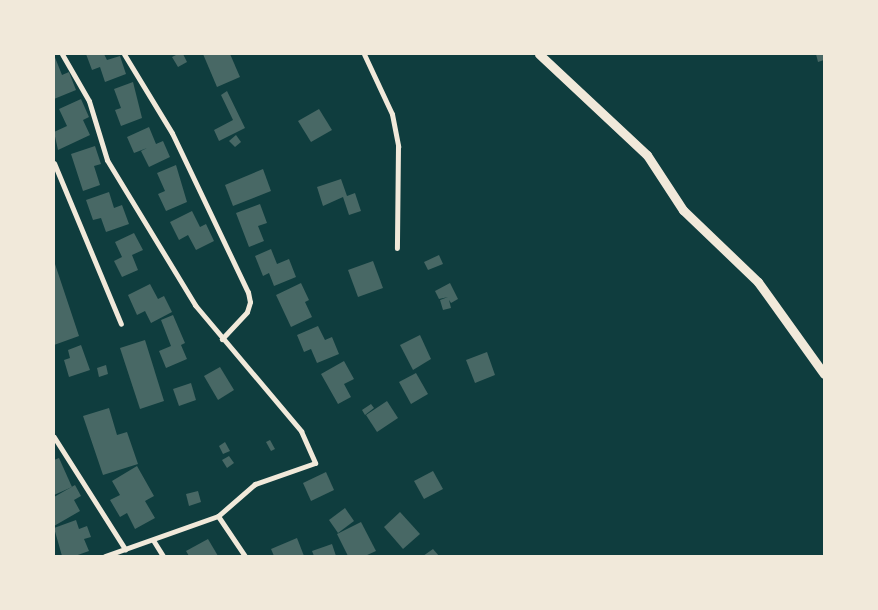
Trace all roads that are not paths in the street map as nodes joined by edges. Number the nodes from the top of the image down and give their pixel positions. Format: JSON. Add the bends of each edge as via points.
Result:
{"nodes":[{"id":1,"x":62,"y":54,"type":"edge"},
{"id":2,"x":124,"y":54,"type":"edge"},
{"id":3,"x":364,"y":54,"type":"edge"},
{"id":4,"x":539,"y":54,"type":"edge"},
{"id":5,"x":54,"y":163,"type":"edge"},
{"id":6,"x":397,"y":248,"type":"dead end"},
{"id":7,"x":121,"y":324,"type":"dead end"},
{"id":8,"x":222,"y":340,"type":"junction"},
{"id":9,"x":824,"y":374,"type":"edge"},
{"id":10,"x":54,"y":437,"type":"edge"},
{"id":11,"x":218,"y":516,"type":"junction"},
{"id":12,"x":153,"y":540,"type":"junction"},
{"id":13,"x":125,"y":549,"type":"junction"},
{"id":14,"x":105,"y":556,"type":"edge"},
{"id":15,"x":163,"y":556,"type":"edge"},
{"id":16,"x":245,"y":556,"type":"edge"}],
"edges":[{"from":1,"to":8,"type":"street","via":[[89,101],[107,160],[195,305]]},
{"from":2,"to":8,"type":"street","via":[[172,133],[248,292],[247,312]]},
{"from":3,"to":6,"type":"street","via":[[392,114],[398,146]]},
{"from":4,"to":9,"type":"street","via":[[647,155],[683,210],[758,282]]},
{"from":5,"to":7,"type":"street"},
{"from":8,"to":11,"type":"street","via":[[301,431],[316,463],[255,484]]},
{"from":10,"to":13,"type":"street"},
{"from":11,"to":12,"type":"street"},
{"from":11,"to":16,"type":"street"},
{"from":12,"to":13,"type":"street"},
{"from":12,"to":15,"type":"street"},
{"from":13,"to":14,"type":"street"}]}
